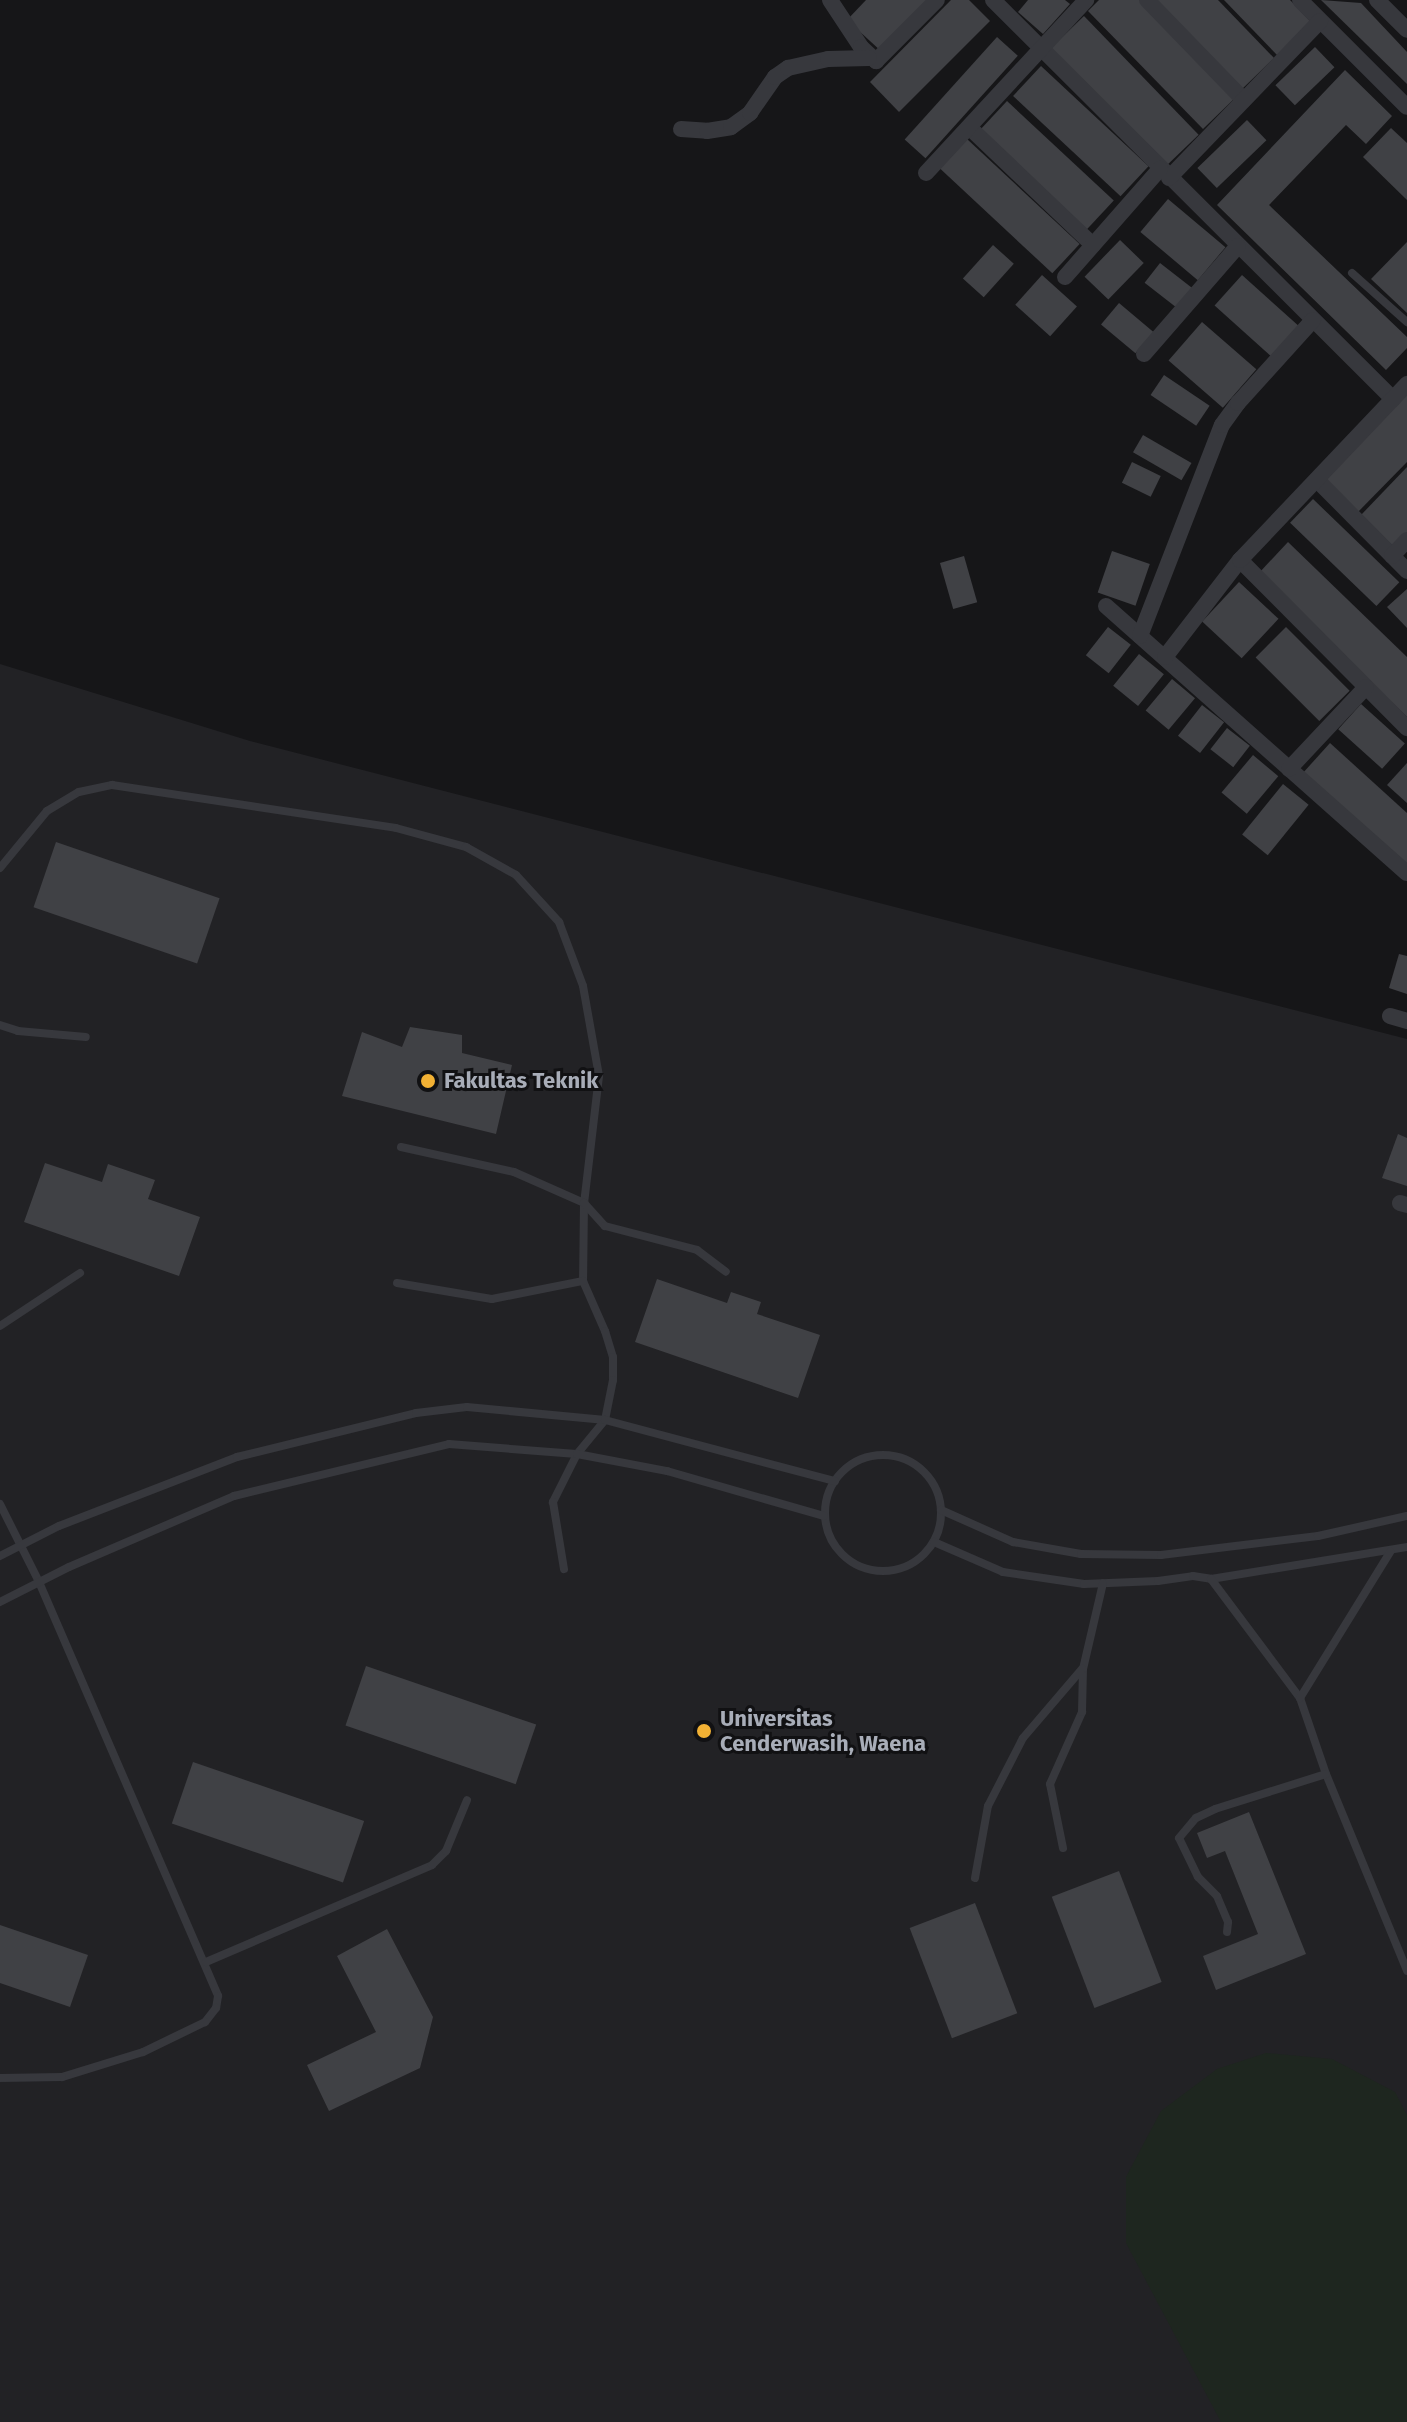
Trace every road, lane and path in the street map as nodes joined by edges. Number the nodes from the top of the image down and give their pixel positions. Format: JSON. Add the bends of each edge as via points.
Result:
{"nodes":[{"id":1,"x":830,"y":0,"type":"edge"},
{"id":2,"x":937,"y":0,"type":"edge"},
{"id":3,"x":993,"y":0,"type":"edge"},
{"id":4,"x":1086,"y":0,"type":"edge"},
{"id":5,"x":1147,"y":0,"type":"edge"},
{"id":6,"x":1300,"y":0,"type":"edge"},
{"id":7,"x":1377,"y":0,"type":"edge"},
{"id":8,"x":1320,"y":21,"type":"junction"},
{"id":9,"x":1407,"y":30,"type":"edge"},
{"id":10,"x":1040,"y":50,"type":"junction"},
{"id":11,"x":869,"y":58,"type":"junction"},
{"id":12,"x":1244,"y":100,"type":"junction"},
{"id":13,"x":1407,"y":107,"type":"edge"},
{"id":14,"x":969,"y":127,"type":"junction"},
{"id":15,"x":681,"y":129,"type":"dead end"},
{"id":16,"x":926,"y":173,"type":"dead end"},
{"id":17,"x":1164,"y":174,"type":"junction"},
{"id":18,"x":1093,"y":245,"type":"junction"},
{"id":19,"x":1238,"y":246,"type":"junction"},
{"id":20,"x":1352,"y":273,"type":"dead end"},
{"id":21,"x":1065,"y":277,"type":"dead end"},
{"id":22,"x":1313,"y":320,"type":"junction"},
{"id":23,"x":1407,"y":322,"type":"edge"},
{"id":24,"x":1144,"y":354,"type":"dead end"},
{"id":25,"x":1407,"y":384,"type":"edge"},
{"id":26,"x":1393,"y":399,"type":"junction"},
{"id":27,"x":1317,"y":480,"type":"junction"},
{"id":28,"x":1407,"y":540,"type":"edge"},
{"id":29,"x":1392,"y":556,"type":"junction"},
{"id":30,"x":1240,"y":560,"type":"junction"},
{"id":31,"x":1407,"y":571,"type":"edge"},
{"id":32,"x":1106,"y":606,"type":"dead end"},
{"id":33,"x":1140,"y":636,"type":"junction"},
{"id":34,"x":1165,"y":657,"type":"junction"},
{"id":35,"x":1366,"y":687,"type":"junction"},
{"id":36,"x":1407,"y":728,"type":"edge"},
{"id":37,"x":1289,"y":769,"type":"junction"},
{"id":38,"x":0,"y":868,"type":"edge"},
{"id":39,"x":1407,"y":873,"type":"edge"},
{"id":40,"x":1390,"y":1016,"type":"dead end"},
{"id":41,"x":1407,"y":1021,"type":"edge"},
{"id":42,"x":0,"y":1025,"type":"edge"},
{"id":43,"x":86,"y":1037,"type":"dead end"},
{"id":44,"x":401,"y":1147,"type":"dead end"},
{"id":45,"x":584,"y":1203,"type":"junction"},
{"id":46,"x":726,"y":1272,"type":"dead end"},
{"id":47,"x":80,"y":1273,"type":"dead end"},
{"id":48,"x":583,"y":1281,"type":"junction"},
{"id":49,"x":397,"y":1283,"type":"dead end"},
{"id":50,"x":0,"y":1326,"type":"edge"},
{"id":51,"x":605,"y":1420,"type":"junction"},
{"id":52,"x":577,"y":1454,"type":"junction"},
{"id":53,"x":835,"y":1481,"type":"junction"},
{"id":54,"x":0,"y":1504,"type":"edge"},
{"id":55,"x":941,"y":1510,"type":"junction"},
{"id":56,"x":824,"y":1516,"type":"junction"},
{"id":57,"x":1407,"y":1516,"type":"edge"},
{"id":58,"x":934,"y":1542,"type":"junction"},
{"id":59,"x":20,"y":1545,"type":"junction"},
{"id":60,"x":1407,"y":1547,"type":"edge"},
{"id":61,"x":1390,"y":1552,"type":"junction"},
{"id":62,"x":0,"y":1556,"type":"edge"},
{"id":63,"x":564,"y":1569,"type":"dead end"},
{"id":64,"x":1211,"y":1579,"type":"junction"},
{"id":65,"x":39,"y":1582,"type":"junction"},
{"id":66,"x":1103,"y":1583,"type":"junction"},
{"id":67,"x":0,"y":1602,"type":"edge"},
{"id":68,"x":1083,"y":1669,"type":"junction"},
{"id":69,"x":1300,"y":1698,"type":"junction"},
{"id":70,"x":1326,"y":1774,"type":"junction"},
{"id":71,"x":467,"y":1800,"type":"dead end"},
{"id":72,"x":1063,"y":1848,"type":"dead end"},
{"id":73,"x":975,"y":1878,"type":"dead end"},
{"id":74,"x":1227,"y":1932,"type":"dead end"},
{"id":75,"x":206,"y":1962,"type":"junction"},
{"id":76,"x":1407,"y":1971,"type":"edge"},
{"id":77,"x":0,"y":2078,"type":"edge"}],
"edges":[{"from":1,"to":11,"type":"street"},
{"from":2,"to":11,"type":"street","via":[[883,58]]},
{"from":3,"to":10,"type":"street"},
{"from":4,"to":10,"type":"street"},
{"from":5,"to":12,"type":"street"},
{"from":6,"to":8,"type":"street"},
{"from":7,"to":9,"type":"street"},
{"from":8,"to":12,"type":"street"},
{"from":8,"to":13,"type":"street"},
{"from":10,"to":14,"type":"street"},
{"from":10,"to":17,"type":"street"},
{"from":11,"to":15,"type":"street","via":[[828,59],[788,68],[731,127]]},
{"from":12,"to":17,"type":"street"},
{"from":14,"to":16,"type":"street"},
{"from":14,"to":18,"type":"street"},
{"from":17,"to":18,"type":"street"},
{"from":17,"to":19,"type":"street"},
{"from":18,"to":21,"type":"street"},
{"from":19,"to":22,"type":"street"},
{"from":19,"to":24,"type":"street"},
{"from":20,"to":23,"type":"lane"},
{"from":22,"to":26,"type":"street"},
{"from":22,"to":33,"type":"street","via":[[1222,425]]},
{"from":25,"to":26,"type":"street"},
{"from":26,"to":27,"type":"street"},
{"from":27,"to":29,"type":"street"},
{"from":27,"to":30,"type":"street"},
{"from":28,"to":29,"type":"street"},
{"from":29,"to":31,"type":"street"},
{"from":30,"to":34,"type":"street"},
{"from":30,"to":35,"type":"street"},
{"from":32,"to":33,"type":"street"},
{"from":33,"to":34,"type":"street"},
{"from":34,"to":37,"type":"street"},
{"from":35,"to":36,"type":"street"},
{"from":35,"to":37,"type":"street"},
{"from":37,"to":39,"type":"street"},
{"from":38,"to":45,"type":"lane","via":[[47,811],[79,792],[112,785],[396,828],[466,847],[516,875],[559,922],[583,986],[599,1076]]},
{"from":40,"to":41,"type":"street"},
{"from":42,"to":43,"type":"lane"},
{"from":44,"to":45,"type":"lane","via":[[514,1172]]},
{"from":45,"to":46,"type":"lane","via":[[605,1226],[697,1250]]},
{"from":45,"to":48,"type":"lane"},
{"from":47,"to":50,"type":"lane"},
{"from":48,"to":49,"type":"lane","via":[[492,1299]]},
{"from":48,"to":51,"type":"lane","via":[[613,1357]]},
{"from":51,"to":52,"type":"lane"},
{"from":51,"to":53,"type":"lane"},
{"from":51,"to":59,"type":"lane","via":[[467,1407],[416,1413],[237,1457]]},
{"from":52,"to":56,"type":"lane","via":[[667,1471]]},
{"from":52,"to":63,"type":"lane","via":[[553,1502]]},
{"from":52,"to":65,"type":"lane","via":[[449,1444],[373,1460],[234,1496]]},
{"from":53,"to":55,"type":"lane","via":[[868,1457],[899,1458],[925,1473]]},
{"from":53,"to":56,"type":"lane"},
{"from":54,"to":59,"type":"lane"},
{"from":55,"to":57,"type":"lane","via":[[1013,1542],[1081,1554],[1161,1555],[1318,1536]]},
{"from":55,"to":58,"type":"lane"},
{"from":56,"to":58,"type":"lane","via":[[833,1545],[854,1565],[884,1572],[913,1564]]},
{"from":58,"to":66,"type":"lane","via":[[1003,1572]]},
{"from":59,"to":62,"type":"lane"},
{"from":59,"to":65,"type":"lane"},
{"from":60,"to":61,"type":"lane"},
{"from":61,"to":64,"type":"lane"},
{"from":61,"to":69,"type":"lane"},
{"from":64,"to":66,"type":"lane"},
{"from":64,"to":69,"type":"lane"},
{"from":65,"to":67,"type":"lane"},
{"from":65,"to":75,"type":"lane"},
{"from":66,"to":68,"type":"lane"},
{"from":68,"to":72,"type":"lane","via":[[1082,1712],[1050,1784]]},
{"from":68,"to":73,"type":"lane","via":[[1023,1738],[988,1806]]},
{"from":69,"to":70,"type":"lane"},
{"from":70,"to":74,"type":"lane","via":[[1215,1809],[1196,1818],[1179,1838],[1198,1877],[1217,1896]]},
{"from":70,"to":76,"type":"lane"},
{"from":71,"to":75,"type":"lane","via":[[446,1851],[432,1865]]},
{"from":75,"to":77,"type":"lane","via":[[218,1996],[205,2022],[101,2067],[62,2077]]}]}
